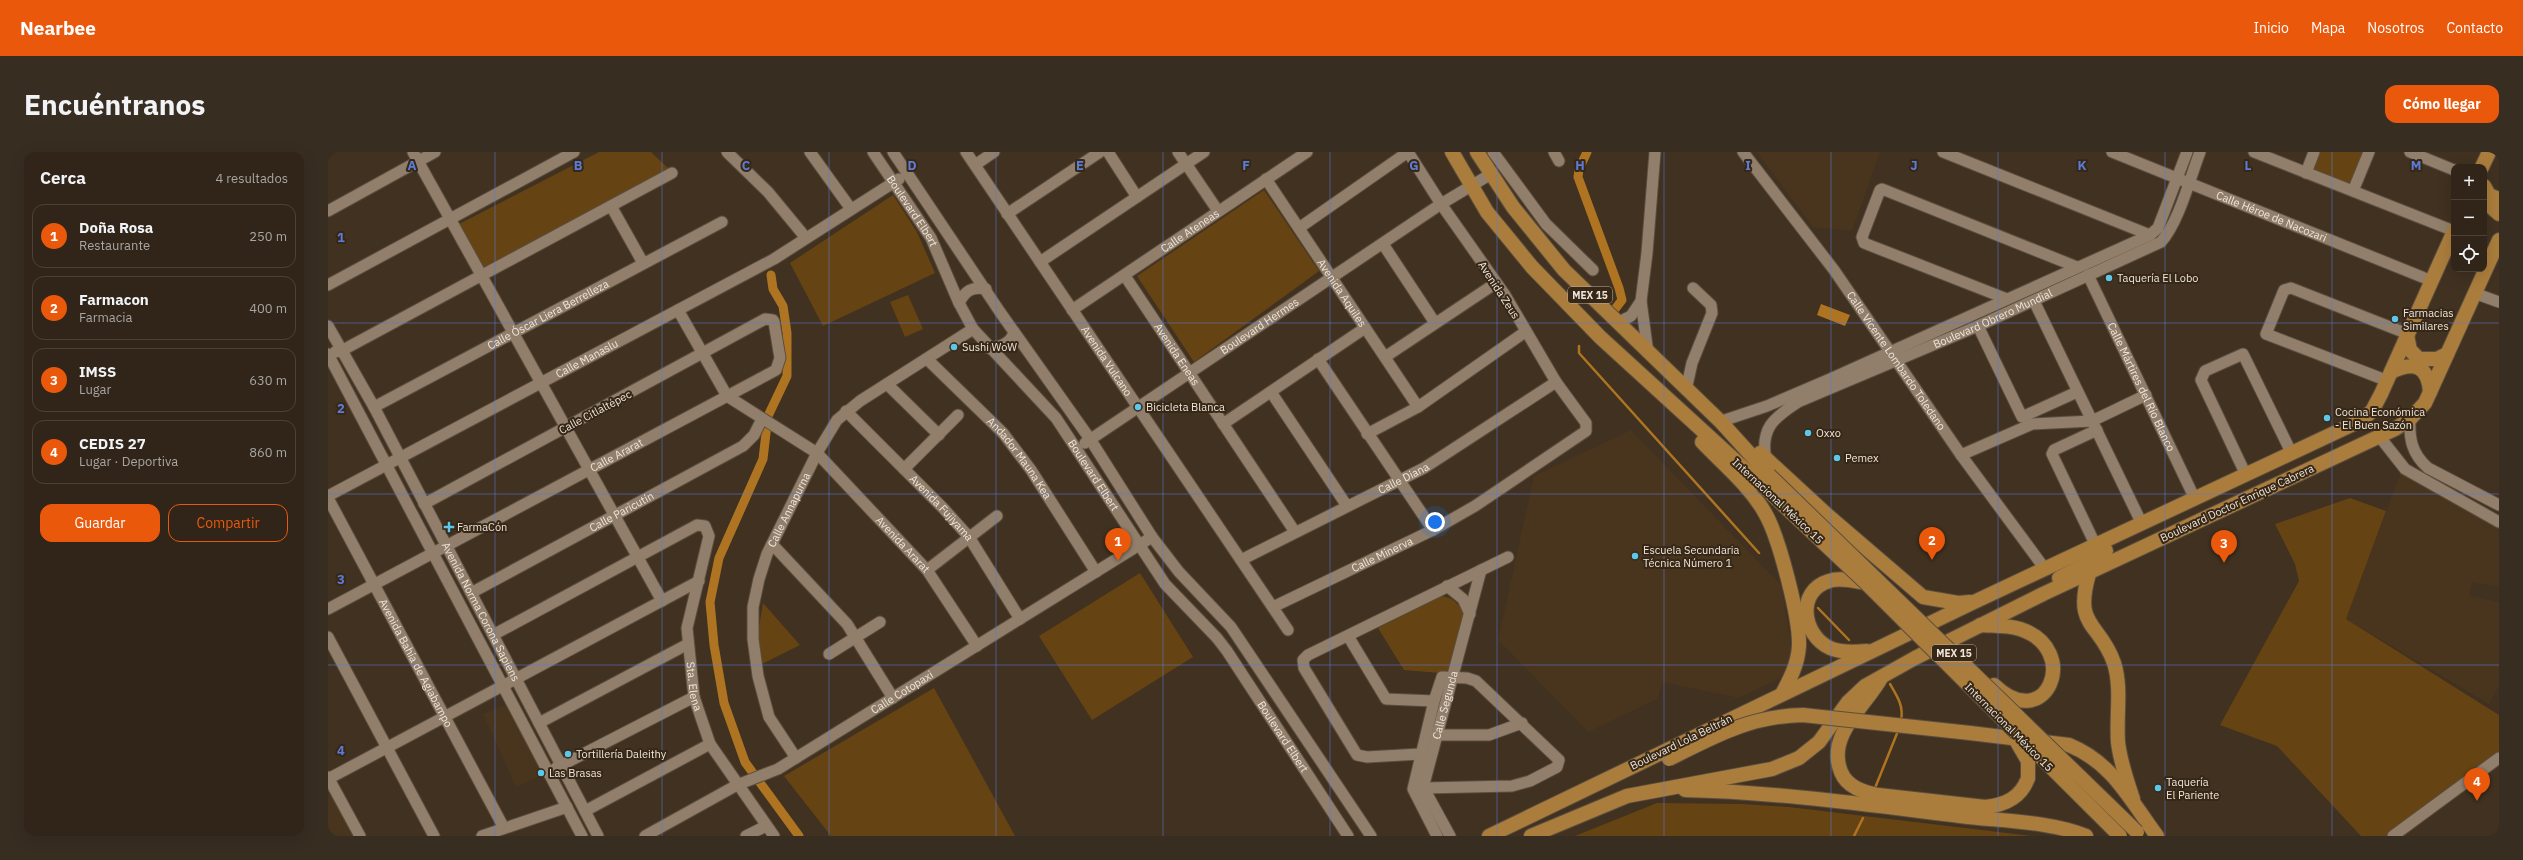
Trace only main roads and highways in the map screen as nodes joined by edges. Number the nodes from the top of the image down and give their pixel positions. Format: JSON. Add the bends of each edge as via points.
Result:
{"nodes":[{"id":1,"x":1452,"y":152,"type":"edge"},
{"id":2,"x":1477,"y":152,"type":"edge"},
{"id":3,"x":2487,"y":191,"type":"edge"},
{"id":4,"x":2499,"y":199,"type":"edge"},
{"id":5,"x":2487,"y":206,"type":"edge"},
{"id":6,"x":2499,"y":214,"type":"edge"},
{"id":7,"x":2452,"y":236,"type":"edge"},
{"id":8,"x":2499,"y":242,"type":"edge"},
{"id":9,"x":2408,"y":335,"type":"junction"},
{"id":10,"x":2447,"y":354,"type":"junction"},
{"id":11,"x":2390,"y":377,"type":"junction"},
{"id":12,"x":2430,"y":392,"type":"junction"},
{"id":13,"x":1708,"y":411,"type":"junction"},
{"id":14,"x":1694,"y":424,"type":"junction"},
{"id":15,"x":2326,"y":438,"type":"junction"},
{"id":16,"x":2336,"y":456,"type":"junction"},
{"id":17,"x":1765,"y":480,"type":"junction"},
{"id":18,"x":2140,"y":525,"type":"junction"},
{"id":19,"x":2099,"y":544,"type":"junction"},
{"id":20,"x":2125,"y":556,"type":"junction"},
{"id":21,"x":2089,"y":574,"type":"junction"},
{"id":22,"x":1866,"y":583,"type":"junction"},
{"id":23,"x":2043,"y":594,"type":"junction"},
{"id":24,"x":1974,"y":602,"type":"junction"},
{"id":25,"x":1978,"y":625,"type":"junction"},
{"id":26,"x":1875,"y":650,"type":"junction"},
{"id":27,"x":1964,"y":663,"type":"junction"},
{"id":28,"x":1883,"y":676,"type":"junction"},
{"id":29,"x":1782,"y":694,"type":"junction"},
{"id":30,"x":1999,"y":717,"type":"junction"},
{"id":31,"x":1656,"y":789,"type":"junction"},
{"id":32,"x":1588,"y":790,"type":"junction"},
{"id":33,"x":2133,"y":799,"type":"junction"},
{"id":34,"x":2139,"y":834,"type":"edge"},
{"id":35,"x":1489,"y":836,"type":"edge"},
{"id":36,"x":1531,"y":836,"type":"edge"},
{"id":37,"x":2086,"y":836,"type":"edge"},
{"id":38,"x":2120,"y":836,"type":"edge"},
{"id":39,"x":2157,"y":836,"type":"edge"}],
"edges":[{"from":1,"to":14,"type":"main road","name":"Internacional México 15","number":"MEX 15","via":[[1487,212],[1532,268],[1600,337]]},
{"from":2,"to":13,"type":"main road","name":"Internacional México 15","number":"MEX 15","via":[[1513,207],[1564,270]]},
{"from":3,"to":4,"type":"main road"},
{"from":5,"to":6,"type":"main road"},
{"from":7,"to":9,"type":"main road","name":"Boulevard Doctor Enrique Cabrera"},
{"from":8,"to":10,"type":"main road","name":"Boulevard Doctor Enrique Cabrera"},
{"from":9,"to":10,"type":"main road","via":[[2410,350],[2419,359],[2437,359]]},
{"from":9,"to":11,"type":"main road","name":"Boulevard Doctor Enrique Cabrera"},
{"from":10,"to":12,"type":"main road","name":"Boulevard Doctor Enrique Cabrera"},
{"from":11,"to":12,"type":"main road","via":[[2406,366],[2416,366],[2426,376]]},
{"from":11,"to":15,"type":"main road","name":"Boulevard Doctor Enrique Cabrera","via":[[2375,406],[2362,420]]},
{"from":12,"to":16,"type":"main road","name":"Boulevard Doctor Enrique Cabrera","via":[[2425,403],[2410,419]]},
{"from":13,"to":17,"type":"main road","name":"Internacional México 15","number":"MEX 15"},
{"from":13,"to":24,"type":"main road","via":[[1715,412],[1725,420],[1766,460],[1923,596],[1958,603]]},
{"from":14,"to":17,"type":"main road","name":"Internacional México 15","number":"MEX 15"},
{"from":14,"to":29,"type":"main road","via":[[1702,442],[1754,497],[1774,531],[1790,588],[1799,645],[1797,663]]},
{"from":15,"to":16,"type":"main road"},
{"from":15,"to":18,"type":"main road","name":"Boulevard Doctor Enrique Cabrera"},
{"from":16,"to":20,"type":"main road","name":"Boulevard Doctor Enrique Cabrera"},
{"from":17,"to":22,"type":"main road","name":"Internacional México 15","number":"MEX 15","bridge":true},
{"from":17,"to":27,"type":"main road","name":"Internacional México 15","number":"MEX 15","bridge":true},
{"from":18,"to":19,"type":"main road","name":"Boulevard Doctor Enrique Cabrera"},
{"from":18,"to":20,"type":"main road","via":[[2133,535],[2119,545],[2119,551]]},
{"from":19,"to":23,"type":"main road","via":[[2106,551],[2104,555],[2063,575]]},
{"from":19,"to":24,"type":"main road","name":"Boulevard Doctor Enrique Cabrera"},
{"from":20,"to":21,"type":"main road","name":"Boulevard Doctor Enrique Cabrera"},
{"from":21,"to":23,"type":"main road","name":"Boulevard Doctor Enrique Cabrera"},
{"from":21,"to":33,"type":"main road","via":[[2084,591],[2084,611],[2114,664],[2118,686],[2118,743]]},
{"from":22,"to":26,"type":"main road","via":[[1830,580],[1821,584],[1812,591],[1806,608],[1808,624],[1816,638],[1830,648],[1850,652]]},
{"from":22,"to":30,"type":"main road","name":"Internacional México 15","number":"MEX 15","bridge":true},
{"from":23,"to":25,"type":"main road","name":"Boulevard Doctor Enrique Cabrera"},
{"from":24,"to":26,"type":"main road","name":"Boulevard Doctor Enrique Cabrera"},
{"from":25,"to":27,"type":"main road","via":[[2020,629],[2040,638],[2053,661],[2053,680],[2043,695],[2035,700],[2022,702],[2007,697],[1978,669]]},
{"from":25,"to":28,"type":"main road","name":"Boulevard Doctor Enrique Cabrera"},
{"from":26,"to":29,"type":"main road","name":"Boulevard Lola Beltrán"},
{"from":27,"to":34,"type":"main road","name":"Internacional México 15","number":"MEX 15","bridge":true},
{"from":28,"to":30,"type":"main road","bridge":true,"via":[[1848,724],[1837,748],[1843,778],[1866,792],[1985,806],[2000,806],[2009,802],[2021,792],[2028,778],[2028,761]]},
{"from":28,"to":31,"type":"main road","via":[[1865,686],[1848,702],[1819,742],[1799,758],[1772,769]]},
{"from":29,"to":32,"type":"main road","name":"Boulevard Lola Beltrán","via":[[1619,772]]},
{"from":30,"to":38,"type":"main road","name":"Internacional México 15","number":"MEX 15","bridge":true},
{"from":31,"to":36,"type":"main road","via":[[1604,804]]},
{"from":31,"to":37,"type":"main road","via":[[1700,790],[1860,804],[2031,824]]},
{"from":32,"to":33,"type":"main road","bridge":true,"via":[[1669,760],[1716,735],[1761,718],[1782,716],[1834,718],[2069,745],[2099,761]]},
{"from":32,"to":35,"type":"main road","name":"Boulevard Lola Beltrán"},
{"from":33,"to":39,"type":"main road"}]}
